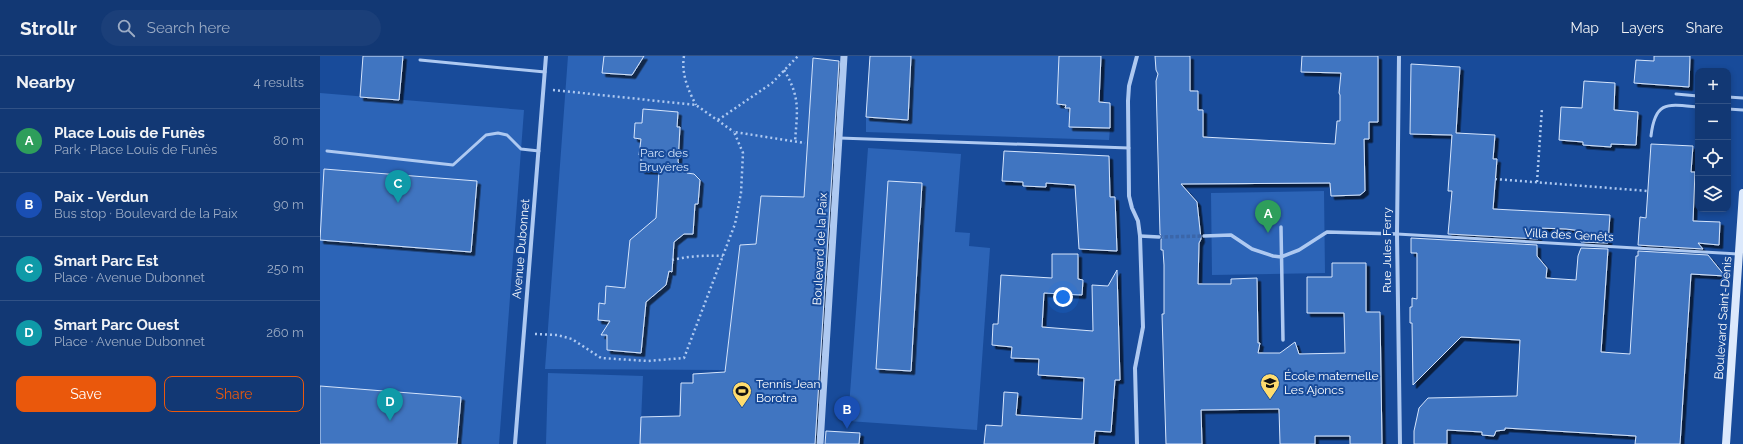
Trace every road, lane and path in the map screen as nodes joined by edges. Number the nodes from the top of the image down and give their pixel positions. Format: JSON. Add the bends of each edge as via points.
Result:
{"nodes":[{"id":1,"x":546,"y":56,"type":"edge"},
{"id":2,"x":684,"y":56,"type":"edge"},
{"id":3,"x":798,"y":56,"type":"edge"},
{"id":4,"x":844,"y":56,"type":"edge"},
{"id":5,"x":1136,"y":56,"type":"edge"},
{"id":6,"x":1399,"y":56,"type":"edge"},
{"id":7,"x":420,"y":60,"type":"dead end"},
{"id":8,"x":784,"y":70,"type":"junction"},
{"id":9,"x":545,"y":72,"type":"junction"},
{"id":10,"x":544,"y":90,"type":"junction"},
{"id":11,"x":1676,"y":94,"type":"dead end"},
{"id":12,"x":1695,"y":96,"type":"edge"},
{"id":13,"x":1731,"y":98,"type":"edge"},
{"id":14,"x":1743,"y":98,"type":"edge"},
{"id":15,"x":696,"y":105,"type":"junction"},
{"id":16,"x":1695,"y":107,"type":"edge"},
{"id":17,"x":1542,"y":108,"type":"dead end"},
{"id":18,"x":1731,"y":109,"type":"edge"},
{"id":19,"x":1743,"y":110,"type":"edge"},
{"id":20,"x":718,"y":120,"type":"junction"},
{"id":21,"x":734,"y":132,"type":"junction"},
{"id":22,"x":1651,"y":136,"type":"dead end"},
{"id":23,"x":838,"y":138,"type":"junction"},
{"id":24,"x":795,"y":142,"type":"junction"},
{"id":25,"x":805,"y":143,"type":"dead end"},
{"id":26,"x":1129,"y":148,"type":"junction"},
{"id":27,"x":327,"y":151,"type":"dead end"},
{"id":28,"x":539,"y":151,"type":"junction"},
{"id":29,"x":1496,"y":179,"type":"dead end"},
{"id":30,"x":1537,"y":182,"type":"junction"},
{"id":31,"x":1648,"y":191,"type":"dead end"},
{"id":32,"x":1743,"y":193,"type":"edge"},
{"id":33,"x":1281,"y":227,"type":"dead end"},
{"id":34,"x":1397,"y":234,"type":"junction"},
{"id":35,"x":1140,"y":236,"type":"junction"},
{"id":36,"x":1159,"y":236,"type":"tunnel mouth"},
{"id":37,"x":1204,"y":236,"type":"tunnel mouth"},
{"id":38,"x":1739,"y":254,"type":"junction"},
{"id":39,"x":724,"y":256,"type":"junction"},
{"id":40,"x":1281,"y":257,"type":"junction"},
{"id":41,"x":672,"y":260,"type":"dead end"},
{"id":42,"x":524,"y":334,"type":"junction"},
{"id":43,"x":1283,"y":340,"type":"dead end"},
{"id":44,"x":515,"y":444,"type":"edge"},
{"id":45,"x":820,"y":444,"type":"edge"},
{"id":46,"x":1137,"y":444,"type":"edge"},
{"id":47,"x":1400,"y":444,"type":"edge"},
{"id":48,"x":1726,"y":444,"type":"edge"}],
"edges":[{"from":1,"to":9,"type":"street","name":"Avenue Dubonnet"},
{"from":2,"to":15,"type":"path","via":[[688,90]]},
{"from":3,"to":8,"type":"path"},
{"from":4,"to":23,"type":"street","name":"Boulevard de la Paix"},
{"from":5,"to":26,"type":"street","via":[[1129,86]]},
{"from":6,"to":34,"type":"street","name":"Rue Jules Ferry"},
{"from":7,"to":9,"type":"lane"},
{"from":8,"to":20,"type":"path","via":[[772,83]]},
{"from":8,"to":24,"type":"path","via":[[793,84],[797,103]]},
{"from":9,"to":10,"type":"street","name":"Avenue Dubonnet"},
{"from":10,"to":15,"type":"path"},
{"from":10,"to":28,"type":"street","name":"Avenue Dubonnet"},
{"from":11,"to":12,"type":"lane"},
{"from":13,"to":14,"type":"lane"},
{"from":15,"to":20,"type":"path"},
{"from":16,"to":22,"type":"lane","via":[[1671,104],[1664,107],[1656,113]]},
{"from":17,"to":30,"type":"path"},
{"from":18,"to":19,"type":"lane"},
{"from":20,"to":21,"type":"path"},
{"from":21,"to":24,"type":"path"},
{"from":21,"to":39,"type":"path","via":[[743,153],[741,193],[735,224]]},
{"from":23,"to":26,"type":"lane"},
{"from":23,"to":45,"type":"street","name":"Boulevard de la Paix"},
{"from":24,"to":25,"type":"path"},
{"from":26,"to":35,"type":"street","via":[[1129,196],[1138,221]]},
{"from":27,"to":28,"type":"lane","via":[[453,165],[486,135],[498,133],[507,135],[521,149]]},
{"from":28,"to":42,"type":"street","name":"Avenue Dubonnet"},
{"from":29,"to":30,"type":"path"},
{"from":30,"to":31,"type":"path"},
{"from":32,"to":38,"type":"main road","name":"Boulevard Saint-Denis"},
{"from":33,"to":40,"type":"street"},
{"from":34,"to":38,"type":"lane","name":"Villa des Genêts"},
{"from":34,"to":40,"type":"street","via":[[1327,232],[1299,250]]},
{"from":34,"to":47,"type":"street","name":"Rue Jules Ferry"},
{"from":35,"to":36,"type":"street"},
{"from":35,"to":46,"type":"street","via":[[1143,327],[1135,368]]},
{"from":37,"to":40,"type":"street","via":[[1231,235],[1252,249]]},
{"from":38,"to":48,"type":"main road","name":"Boulevard Saint-Denis"},
{"from":39,"to":41,"type":"path","via":[[687,256]]},
{"from":39,"to":42,"type":"path","via":[[684,358],[648,361],[601,358],[572,339],[557,335]]},
{"from":40,"to":43,"type":"street"},
{"from":42,"to":44,"type":"street","name":"Avenue Dubonnet"}]}
